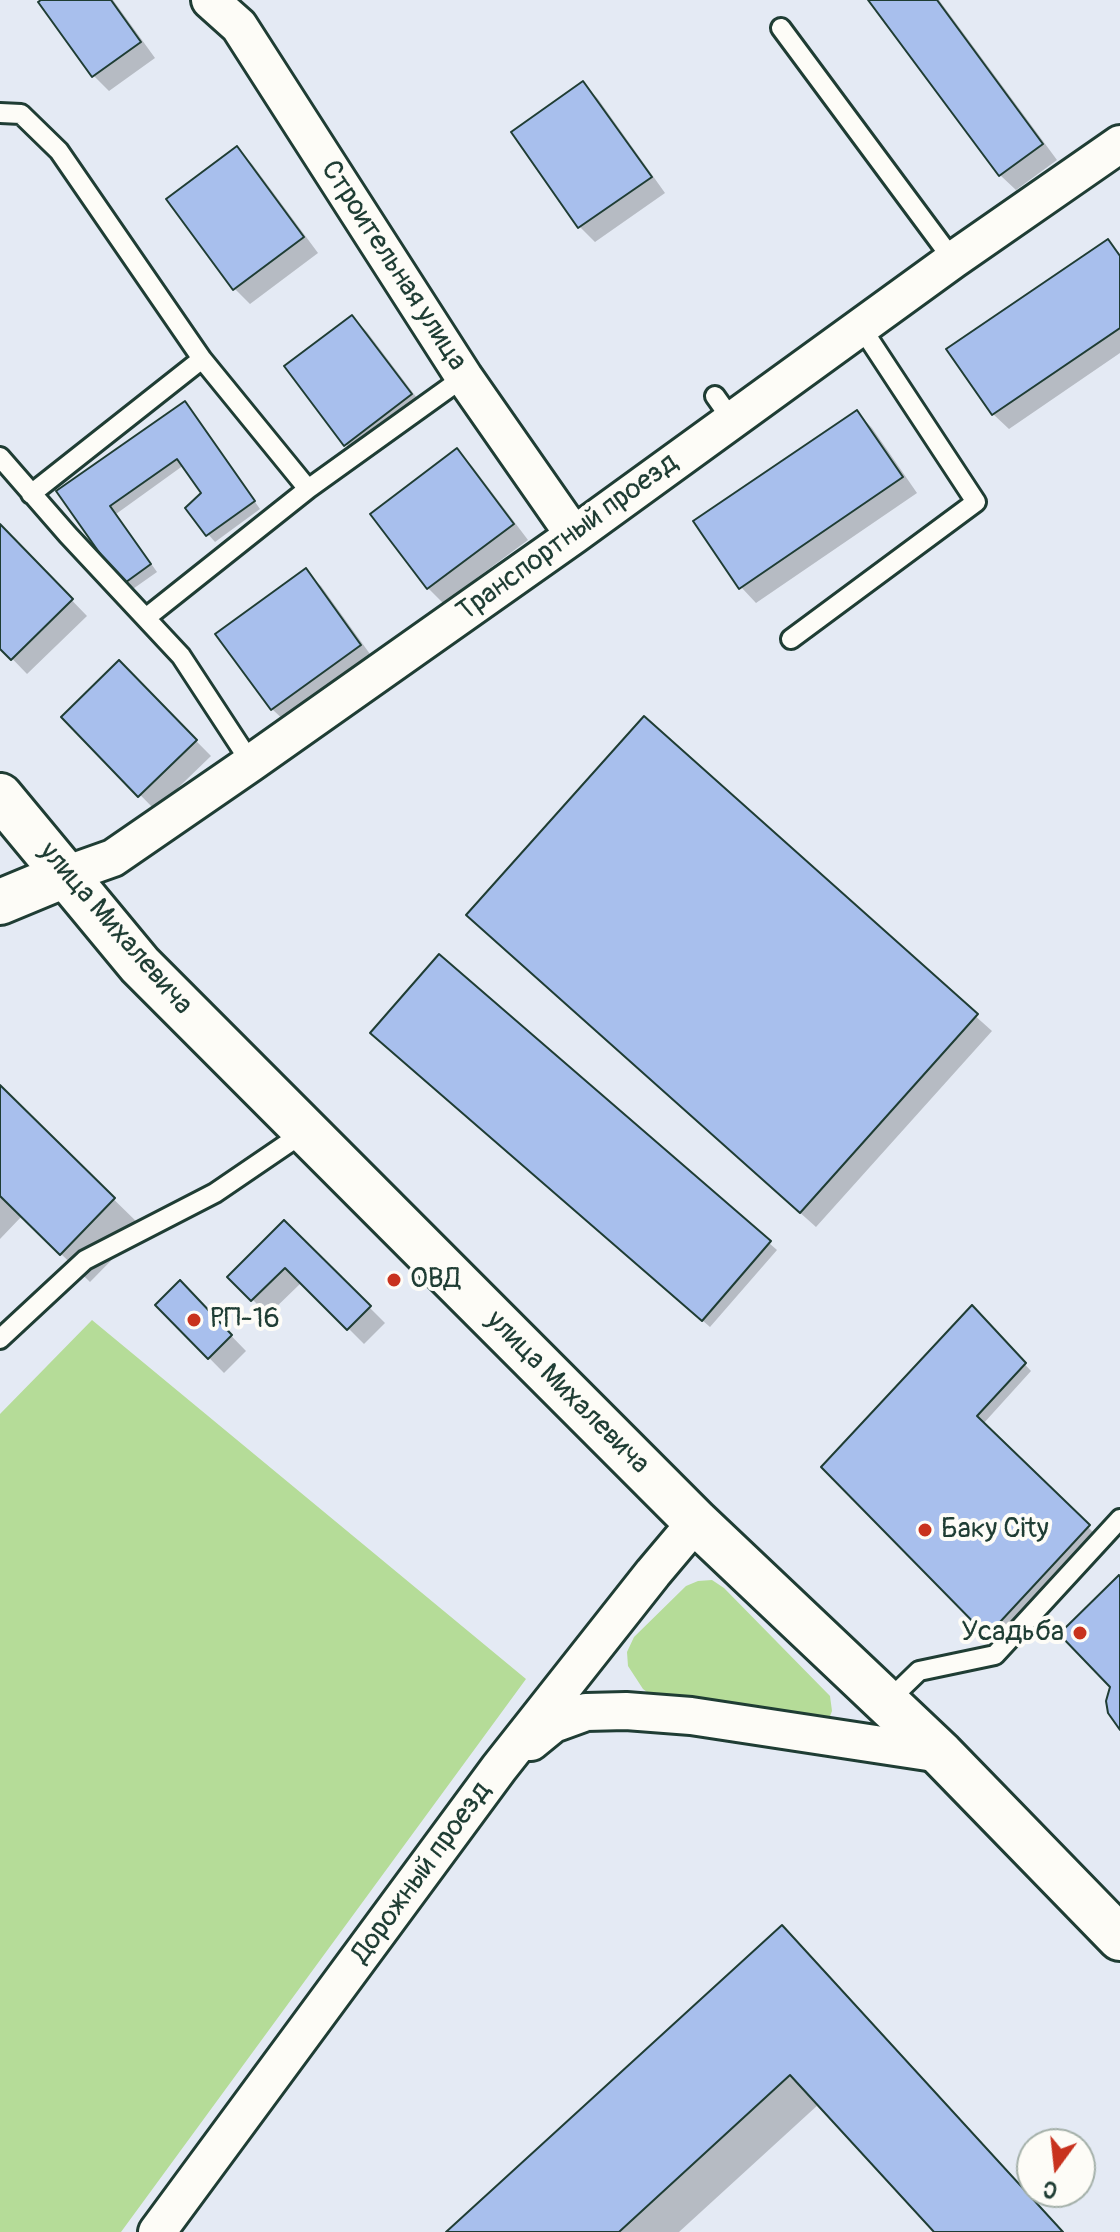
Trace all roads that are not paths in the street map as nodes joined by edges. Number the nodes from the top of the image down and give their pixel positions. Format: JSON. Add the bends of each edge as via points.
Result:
{"nodes":[{"id":1,"x":210,"y":0,"type":"edge"},
{"id":2,"x":781,"y":28,"type":"dead end"},
{"id":3,"x":0,"y":113,"type":"edge"},
{"id":4,"x":1120,"y":144,"type":"edge"},
{"id":5,"x":953,"y":260,"type":"junction"},
{"id":6,"x":861,"y":327,"type":"junction"},
{"id":7,"x":202,"y":359,"type":"junction"},
{"id":8,"x":464,"y":377,"type":"junction"},
{"id":9,"x":2,"y":462,"type":"edge"},
{"id":10,"x":308,"y":489,"type":"junction"},
{"id":11,"x":31,"y":494,"type":"junction"},
{"id":12,"x":574,"y":535,"type":"junction"},
{"id":13,"x":147,"y":617,"type":"junction"},
{"id":14,"x":791,"y":639,"type":"dead end"},
{"id":15,"x":251,"y":763,"type":"junction"},
{"id":16,"x":0,"y":796,"type":"edge"},
{"id":17,"x":65,"y":875,"type":"junction"},
{"id":18,"x":0,"y":902,"type":"edge"},
{"id":19,"x":306,"y":1131,"type":"junction"},
{"id":20,"x":0,"y":1339,"type":"edge"},
{"id":21,"x":1120,"y":1519,"type":"edge"},
{"id":22,"x":696,"y":1522,"type":"junction"},
{"id":23,"x":886,"y":1703,"type":"junction"},
{"id":24,"x":941,"y":1754,"type":"junction"},
{"id":25,"x":499,"y":1768,"type":"junction"},
{"id":26,"x":1120,"y":1938,"type":"edge"},
{"id":27,"x":157,"y":2232,"type":"edge"}],
"edges":[{"from":1,"to":8,"type":"street","name":"Строительная улица","via":[[239,26]]},
{"from":2,"to":5,"type":"lane"},
{"from":3,"to":7,"type":"lane","via":[[21,114],[59,151]]},
{"from":4,"to":5,"type":"street","name":"Транспортный проезд"},
{"from":5,"to":6,"type":"street","name":"Транспортный проезд"},
{"from":6,"to":12,"type":"street","name":"Транспортный проезд","via":[[723,408]]},
{"from":6,"to":14,"type":"lane","via":[[976,502]]},
{"from":7,"to":10,"type":"lane"},
{"from":7,"to":11,"type":"lane"},
{"from":8,"to":10,"type":"lane"},
{"from":8,"to":12,"type":"street","name":"Строительная улица"},
{"from":9,"to":11,"type":"lane"},
{"from":10,"to":13,"type":"lane"},
{"from":11,"to":13,"type":"lane"},
{"from":12,"to":15,"type":"street","name":"Транспортный проезд"},
{"from":13,"to":15,"type":"lane","via":[[181,656]]},
{"from":15,"to":17,"type":"street","name":"Транспортный проезд","via":[[175,805],[113,858]]},
{"from":16,"to":17,"type":"main road","name":"улица Михалевича"},
{"from":17,"to":18,"type":"main road","name":"Транспортный проезд"},
{"from":17,"to":19,"type":"main road","name":"улица Михалевича","via":[[140,965]]},
{"from":19,"to":20,"type":"lane","via":[[215,1193],[85,1260]]},
{"from":19,"to":22,"type":"main road","name":"улица Михалевича"},
{"from":21,"to":23,"type":"lane","via":[[995,1655],[919,1671]]},
{"from":22,"to":23,"type":"main road","name":"улица Михалевича"},
{"from":22,"to":25,"type":"street","name":"Дорожный проезд"},
{"from":23,"to":24,"type":"main road","name":"улица Михалевича"},
{"from":24,"to":25,"type":"street","via":[[691,1716],[586,1712],[553,1724]]},
{"from":24,"to":26,"type":"main road","name":"улица Михалевича"},
{"from":25,"to":27,"type":"street","name":"Дорожный проезд"}]}
